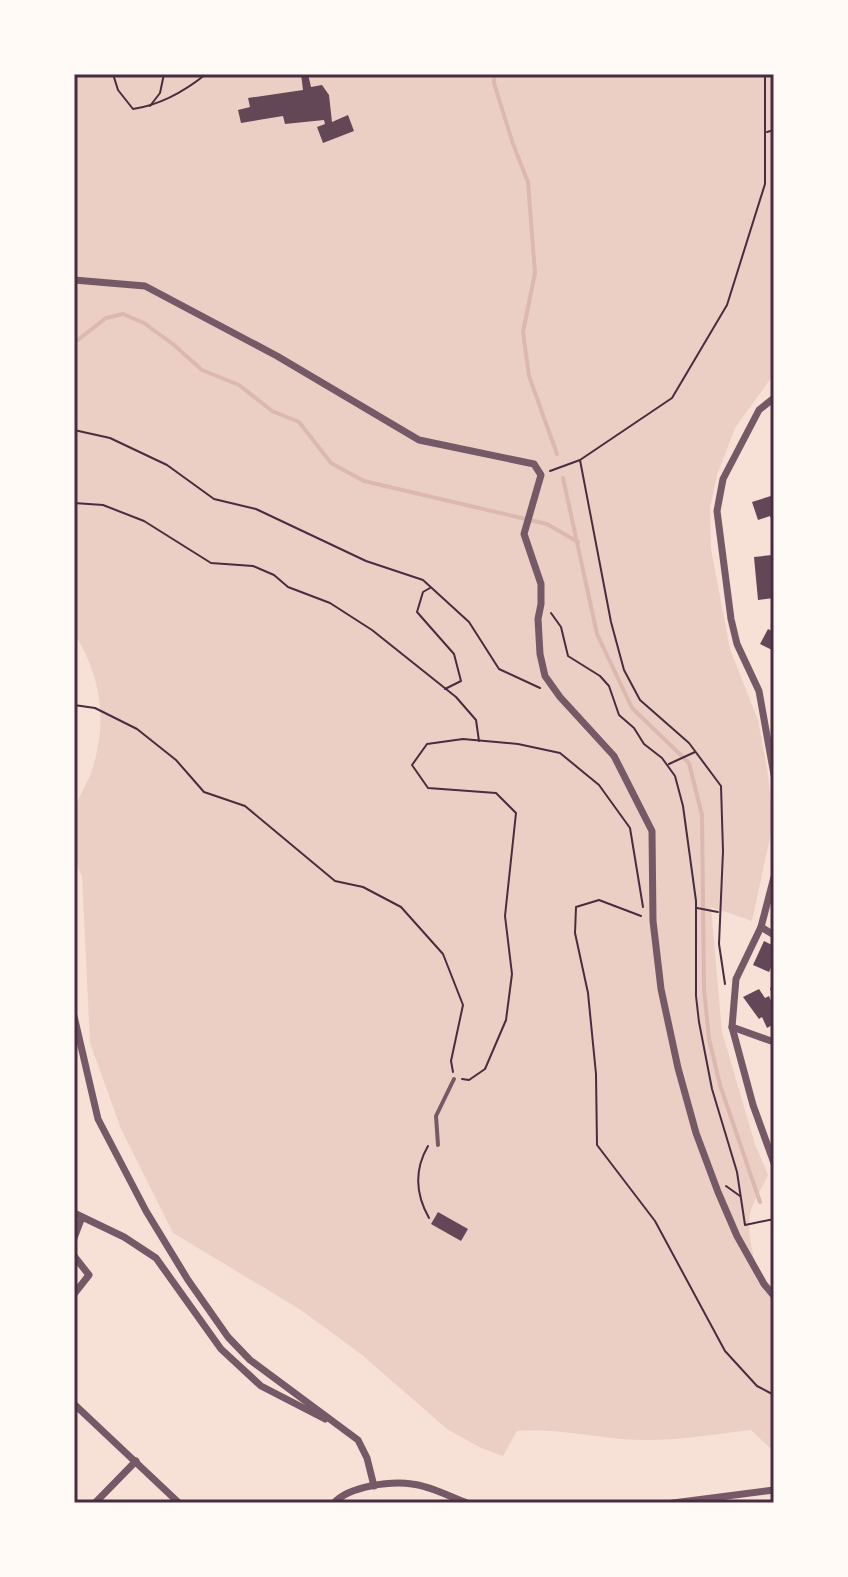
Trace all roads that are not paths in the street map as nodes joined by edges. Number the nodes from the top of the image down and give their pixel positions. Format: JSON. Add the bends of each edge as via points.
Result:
{"nodes":[{"id":1,"x":74,"y":280,"type":"edge"},
{"id":2,"x":774,"y":398,"type":"edge"},
{"id":3,"x":774,"y":775,"type":"edge"},
{"id":4,"x":774,"y":877,"type":"edge"},
{"id":5,"x":761,"y":927,"type":"junction"},
{"id":6,"x":774,"y":935,"type":"edge"},
{"id":7,"x":74,"y":1016,"type":"edge"},
{"id":8,"x":732,"y":1027,"type":"junction"},
{"id":9,"x":774,"y":1042,"type":"edge"},
{"id":10,"x":454,"y":1079,"type":"road end"},
{"id":11,"x":438,"y":1145,"type":"dead end"},
{"id":12,"x":774,"y":1163,"type":"edge"},
{"id":13,"x":78,"y":1215,"type":"edge"},
{"id":14,"x":74,"y":1238,"type":"edge"},
{"id":15,"x":74,"y":1256,"type":"edge"},
{"id":16,"x":74,"y":1294,"type":"edge"},
{"id":17,"x":774,"y":1296,"type":"edge"},
{"id":18,"x":74,"y":1404,"type":"edge"},
{"id":19,"x":341,"y":1427,"type":"junction"},
{"id":20,"x":136,"y":1461,"type":"junction"},
{"id":21,"x":374,"y":1486,"type":"junction"},
{"id":22,"x":774,"y":1490,"type":"edge"},
{"id":23,"x":95,"y":1503,"type":"edge"},
{"id":24,"x":179,"y":1503,"type":"edge"},
{"id":25,"x":334,"y":1503,"type":"edge"},
{"id":26,"x":467,"y":1503,"type":"edge"},
{"id":27,"x":673,"y":1503,"type":"edge"}],
"edges":[{"from":1,"to":17,"type":"street","via":[[145,286],[419,440],[534,464],[541,475],[524,534],[541,584],[538,619],[545,676],[614,756],[652,831],[653,921],[678,1068],[696,1133],[737,1236]]},
{"from":2,"to":3,"type":"street","via":[[759,410],[723,479],[717,511],[731,619],[759,691]]},
{"from":4,"to":5,"type":"street"},
{"from":5,"to":6,"type":"street"},
{"from":5,"to":8,"type":"street","via":[[736,979]]},
{"from":7,"to":19,"type":"street","via":[[98,1119],[188,1280],[250,1360]]},
{"from":8,"to":9,"type":"street"},
{"from":8,"to":12,"type":"street"},
{"from":10,"to":11,"type":"lane","via":[[436,1116]]},
{"from":13,"to":14,"type":"street"},
{"from":13,"to":19,"type":"street","via":[[156,1258],[221,1349],[261,1386]]},
{"from":15,"to":16,"type":"street","via":[[89,1275]]},
{"from":18,"to":20,"type":"street"},
{"from":19,"to":21,"type":"street","via":[[358,1440]]},
{"from":20,"to":23,"type":"street"},
{"from":20,"to":24,"type":"street"},
{"from":21,"to":25,"type":"street","via":[[363,1486]]},
{"from":21,"to":26,"type":"street","via":[[412,1484]]},
{"from":22,"to":27,"type":"street"}]}
